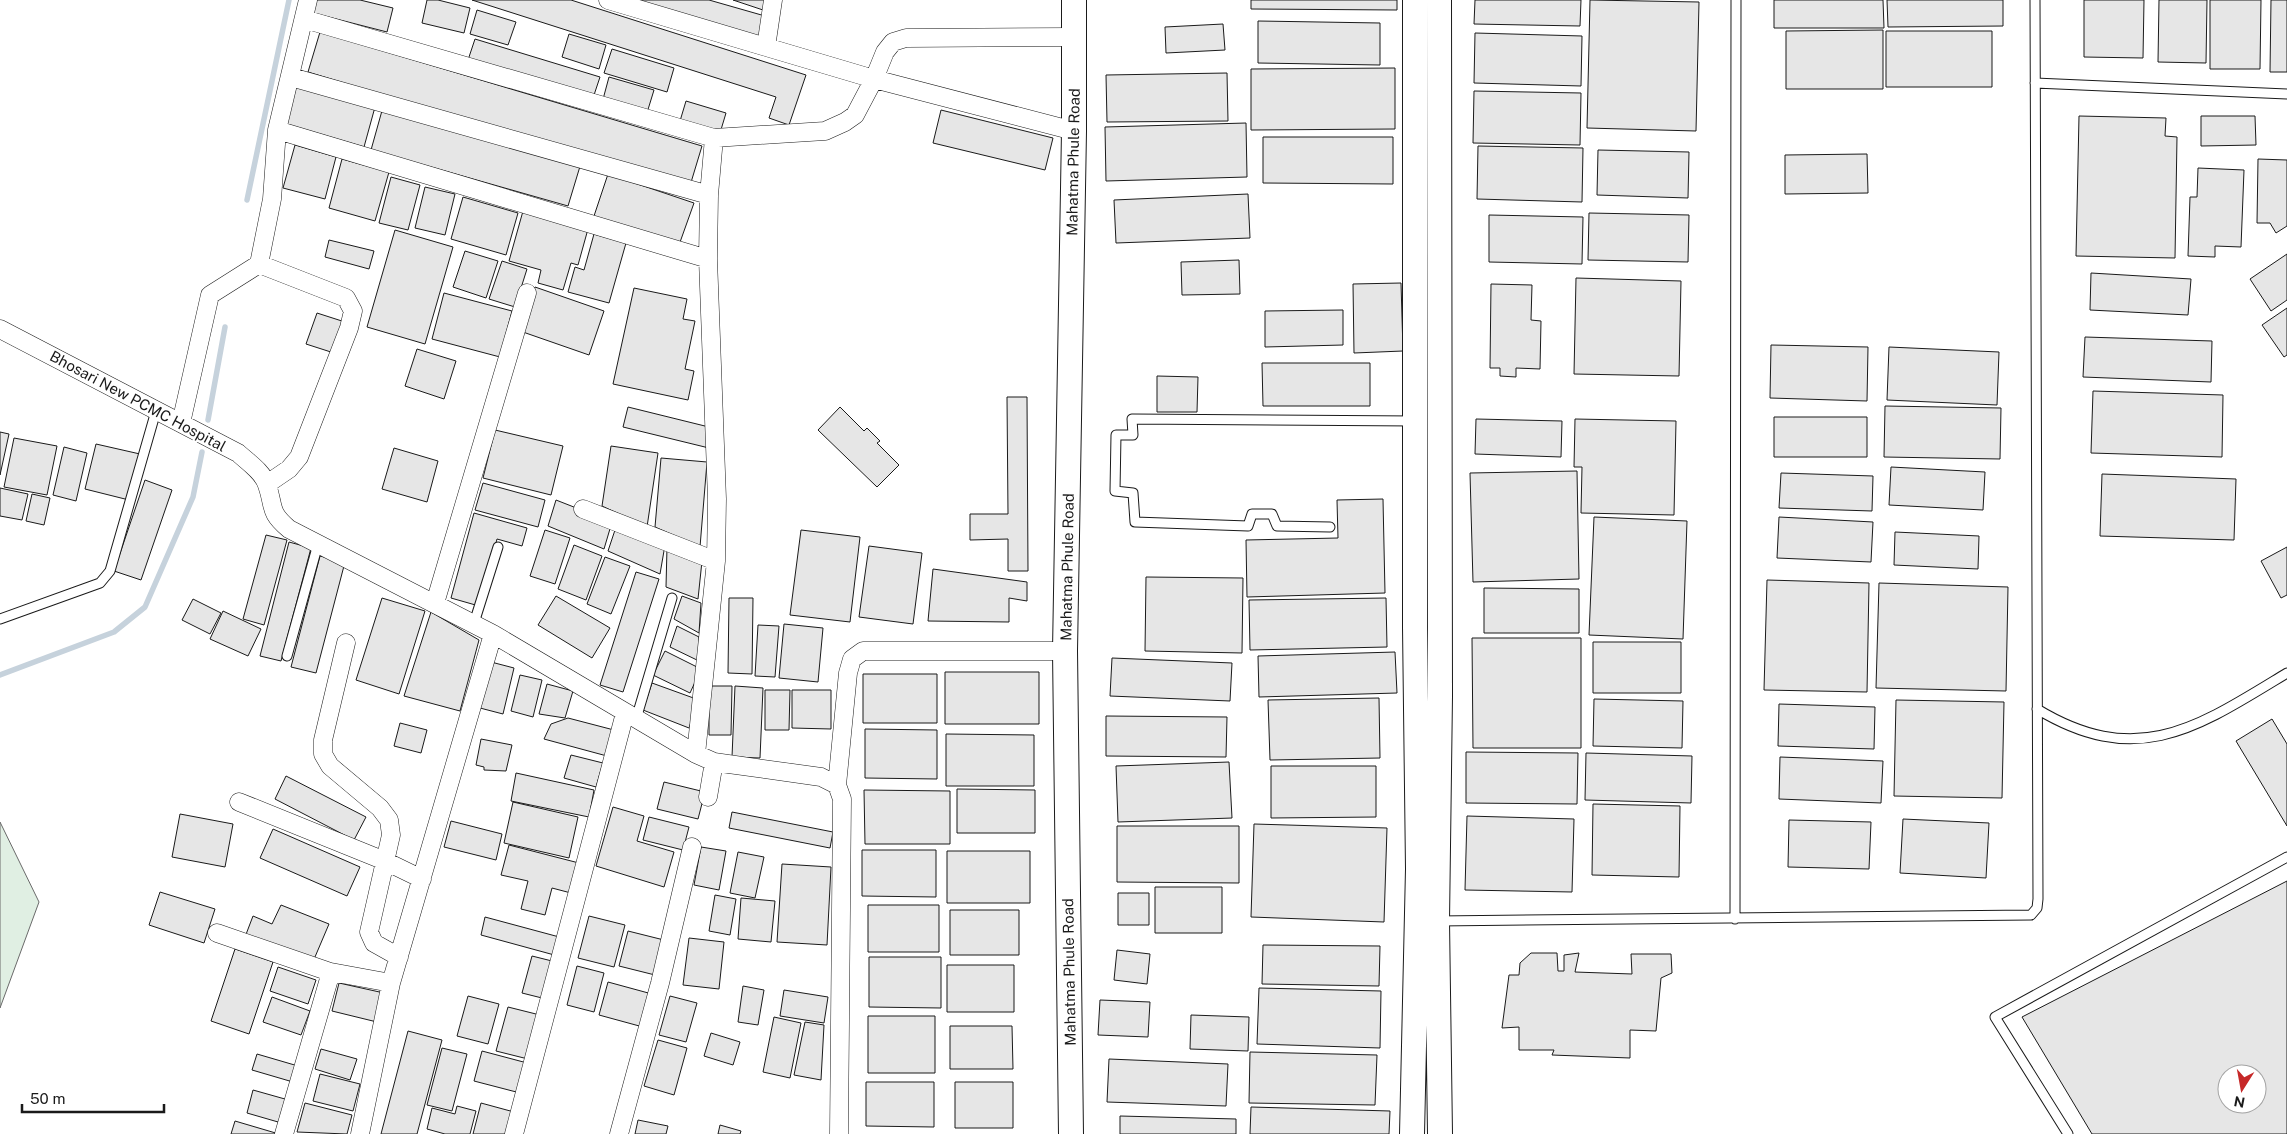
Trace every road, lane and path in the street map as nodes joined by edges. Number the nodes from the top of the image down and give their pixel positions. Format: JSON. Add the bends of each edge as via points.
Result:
{"nodes":[{"id":1,"x":308,"y":0,"type":"edge"},
{"id":2,"x":608,"y":0,"type":"edge"},
{"id":3,"x":773,"y":0,"type":"edge"},
{"id":4,"x":1074,"y":0,"type":"edge"},
{"id":5,"x":1415,"y":0,"type":"edge"},
{"id":6,"x":1439,"y":0,"type":"edge"},
{"id":7,"x":1736,"y":0,"type":"edge"},
{"id":8,"x":2035,"y":0,"type":"edge"},
{"id":9,"x":304,"y":19,"type":"junction"},
{"id":10,"x":1074,"y":37,"type":"junction"},
{"id":11,"x":766,"y":47,"type":"junction"},
{"id":12,"x":291,"y":77,"type":"junction"},
{"id":13,"x":874,"y":79,"type":"junction"},
{"id":14,"x":2035,"y":83,"type":"junction"},
{"id":15,"x":2287,"y":94,"type":"edge"},
{"id":16,"x":277,"y":130,"type":"junction"},
{"id":17,"x":1074,"y":131,"type":"junction"},
{"id":18,"x":714,"y":138,"type":"junction"},
{"id":19,"x":709,"y":195,"type":"junction"},
{"id":20,"x":1415,"y":202,"type":"junction"},
{"id":21,"x":1439,"y":202,"type":"junction"},
{"id":22,"x":708,"y":259,"type":"junction"},
{"id":23,"x":259,"y":264,"type":"junction"},
{"id":24,"x":527,"y":293,"type":"dead end"},
{"id":25,"x":0,"y":329,"type":"edge"},
{"id":26,"x":156,"y":411,"type":"junction"},
{"id":27,"x":1415,"y":421,"type":"junction"},
{"id":28,"x":181,"y":424,"type":"junction"},
{"id":29,"x":267,"y":484,"type":"junction"},
{"id":30,"x":583,"y":509,"type":"dead end"},
{"id":31,"x":1330,"y":527,"type":"dead end"},
{"id":32,"x":318,"y":544,"type":"junction"},
{"id":33,"x":498,"y":547,"type":"dead end"},
{"id":34,"x":716,"y":561,"type":"junction"},
{"id":35,"x":672,"y":598,"type":"dead end"},
{"id":36,"x":435,"y":603,"type":"junction"},
{"id":37,"x":0,"y":619,"type":"edge"},
{"id":38,"x":474,"y":623,"type":"junction"},
{"id":39,"x":493,"y":634,"type":"junction"},
{"id":40,"x":346,"y":643,"type":"dead end"},
{"id":41,"x":1065,"y":651,"type":"junction"},
{"id":42,"x":287,"y":656,"type":"dead end"},
{"id":43,"x":2287,"y":673,"type":"edge"},
{"id":44,"x":2038,"y":709,"type":"junction"},
{"id":45,"x":631,"y":716,"type":"junction"},
{"id":46,"x":696,"y":754,"type":"junction"},
{"id":47,"x":714,"y":762,"type":"junction"},
{"id":48,"x":836,"y":785,"type":"junction"},
{"id":49,"x":708,"y":797,"type":"dead end"},
{"id":50,"x":239,"y":802,"type":"dead end"},
{"id":51,"x":692,"y":846,"type":"dead end"},
{"id":52,"x":2287,"y":857,"type":"edge"},
{"id":53,"x":385,"y":861,"type":"junction"},
{"id":54,"x":422,"y":879,"type":"junction"},
{"id":55,"x":1735,"y":919,"type":"junction"},
{"id":56,"x":1437,"y":921,"type":"junction"},
{"id":57,"x":217,"y":933,"type":"dead end"},
{"id":58,"x":399,"y":957,"type":"junction"},
{"id":59,"x":333,"y":973,"type":"junction"},
{"id":60,"x":391,"y":982,"type":"junction"},
{"id":61,"x":284,"y":1134,"type":"edge"},
{"id":62,"x":360,"y":1134,"type":"edge"},
{"id":63,"x":514,"y":1134,"type":"edge"},
{"id":64,"x":619,"y":1134,"type":"edge"},
{"id":65,"x":839,"y":1134,"type":"edge"},
{"id":66,"x":1071,"y":1134,"type":"edge"},
{"id":67,"x":1412,"y":1134,"type":"edge"},
{"id":68,"x":1440,"y":1134,"type":"edge"},
{"id":69,"x":2068,"y":1134,"type":"edge"}],
"edges":[{"from":1,"to":9,"type":"street"},
{"from":2,"to":11,"type":"street"},
{"from":3,"to":11,"type":"street"},
{"from":4,"to":10,"type":"street","name":"Mahatma Phule Road"},
{"from":5,"to":20,"type":"street"},
{"from":6,"to":21,"type":"street"},
{"from":7,"to":55,"type":"lane"},
{"from":8,"to":14,"type":"lane"},
{"from":9,"to":12,"type":"street"},
{"from":9,"to":18,"type":"street"},
{"from":10,"to":13,"type":"street","via":[[906,38],[893,42],[885,52]]},
{"from":10,"to":17,"type":"street","name":"Mahatma Phule Road"},
{"from":11,"to":13,"type":"street"},
{"from":12,"to":16,"type":"street"},
{"from":12,"to":19,"type":"street"},
{"from":13,"to":17,"type":"street"},
{"from":13,"to":18,"type":"street","via":[[855,115],[825,131]]},
{"from":14,"to":15,"type":"lane"},
{"from":14,"to":44,"type":"lane"},
{"from":16,"to":22,"type":"street"},
{"from":16,"to":23,"type":"street","via":[[272,199]]},
{"from":17,"to":41,"type":"street","name":"Mahatma Phule Road"},
{"from":18,"to":19,"type":"street"},
{"from":19,"to":22,"type":"street"},
{"from":20,"to":21,"type":"street"},
{"from":20,"to":27,"type":"street"},
{"from":21,"to":56,"type":"street"},
{"from":22,"to":34,"type":"street","via":[[717,499]]},
{"from":23,"to":28,"type":"street","via":[[210,295]]},
{"from":23,"to":29,"type":"street","via":[[346,298],[353,311],[299,457],[289,469]]},
{"from":24,"to":36,"type":"street"},
{"from":25,"to":26,"type":"street","name":"Bhosari New PCMC Hospital"},
{"from":26,"to":28,"type":"street","name":"Bhosari New PCMC Hospital"},
{"from":26,"to":37,"type":"lane","via":[[110,571],[100,583]]},
{"from":27,"to":31,"type":"lane","via":[[1132,419],[1132,435],[1116,435],[1114,491],[1133,493],[1135,522],[1248,526],[1252,514],[1272,514],[1276,526]]},
{"from":27,"to":67,"type":"street","via":[[1418,869]]},
{"from":28,"to":29,"type":"street","name":"Bhosari New PCMC Hospital","via":[[238,453],[254,466]]},
{"from":29,"to":32,"type":"street","via":[[275,517],[289,529]]},
{"from":30,"to":34,"type":"street"},
{"from":32,"to":36,"type":"street"},
{"from":32,"to":42,"type":"lane"},
{"from":33,"to":38,"type":"lane"},
{"from":34,"to":46,"type":"street"},
{"from":35,"to":45,"type":"lane"},
{"from":36,"to":38,"type":"street"},
{"from":38,"to":39,"type":"street"},
{"from":39,"to":45,"type":"street"},
{"from":39,"to":54,"type":"street"},
{"from":40,"to":53,"type":"street","via":[[323,740],[323,754],[330,766],[380,808],[389,820],[391,835]]},
{"from":41,"to":48,"type":"street","via":[[863,651],[852,658],[848,673]]},
{"from":41,"to":66,"type":"street","name":"Mahatma Phule Road"},
{"from":43,"to":44,"type":"lane","via":[[2214,717],[2164,734],[2114,739],[2064,725]]},
{"from":44,"to":55,"type":"lane","via":[[2038,899],[2037,908],[2031,915]]},
{"from":45,"to":46,"type":"street"},
{"from":45,"to":63,"type":"street"},
{"from":46,"to":47,"type":"street"},
{"from":47,"to":48,"type":"street","via":[[821,777]]},
{"from":47,"to":49,"type":"street"},
{"from":48,"to":65,"type":"street","via":[[842,799]]},
{"from":50,"to":53,"type":"street"},
{"from":51,"to":64,"type":"street","via":[[660,983]]},
{"from":52,"to":69,"type":"lane","via":[[1995,1017]]},
{"from":53,"to":54,"type":"street"},
{"from":53,"to":58,"type":"street","via":[[369,932],[374,943]]},
{"from":54,"to":58,"type":"street"},
{"from":55,"to":56,"type":"lane"},
{"from":56,"to":68,"type":"street"},
{"from":57,"to":59,"type":"street"},
{"from":58,"to":60,"type":"street"},
{"from":59,"to":60,"type":"street"},
{"from":59,"to":61,"type":"street"},
{"from":60,"to":62,"type":"street"}]}
